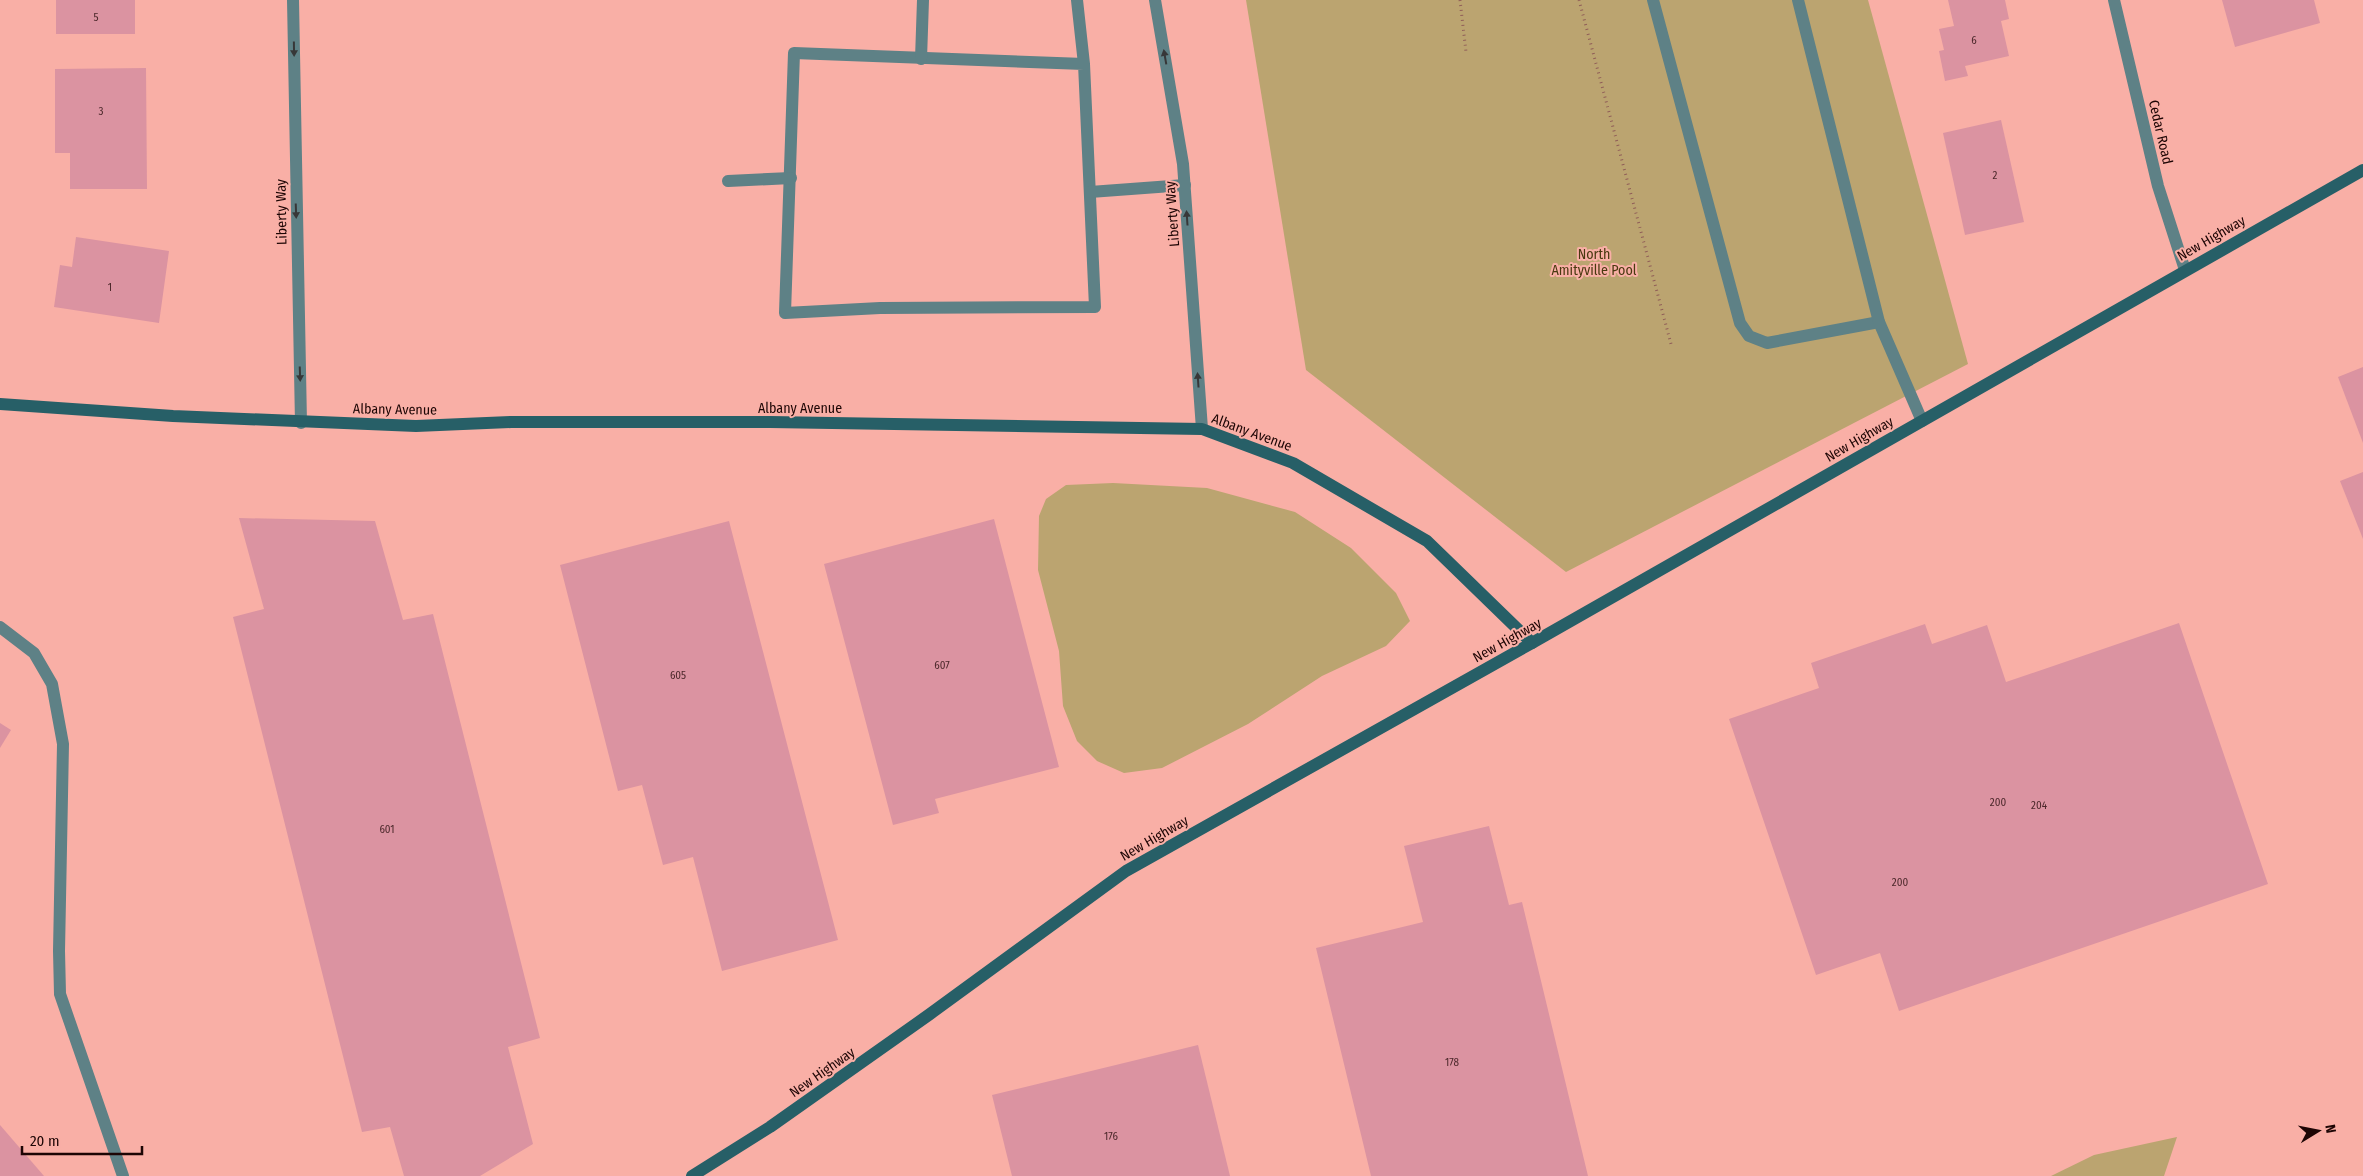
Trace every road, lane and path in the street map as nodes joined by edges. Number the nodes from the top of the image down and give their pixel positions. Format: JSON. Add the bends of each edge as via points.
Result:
{"nodes":[{"id":1,"x":293,"y":0,"type":"edge"},
{"id":2,"x":923,"y":0,"type":"edge"},
{"id":3,"x":1077,"y":0,"type":"edge"},
{"id":4,"x":1155,"y":0,"type":"edge"},
{"id":5,"x":1460,"y":0,"type":"edge"},
{"id":6,"x":1578,"y":0,"type":"edge"},
{"id":7,"x":1652,"y":0,"type":"edge"},
{"id":8,"x":1798,"y":0,"type":"edge"},
{"id":9,"x":2114,"y":0,"type":"edge"},
{"id":10,"x":1466,"y":52,"type":"dead end"},
{"id":11,"x":921,"y":59,"type":"junction"},
{"id":12,"x":1084,"y":64,"type":"junction"},
{"id":13,"x":2363,"y":170,"type":"edge"},
{"id":14,"x":790,"y":178,"type":"junction"},
{"id":15,"x":728,"y":181,"type":"dead end"},
{"id":16,"x":1185,"y":185,"type":"junction"},
{"id":17,"x":1090,"y":192,"type":"junction"},
{"id":18,"x":2185,"y":270,"type":"junction"},
{"id":19,"x":1879,"y":322,"type":"junction"},
{"id":20,"x":1671,"y":344,"type":"dead end"},
{"id":21,"x":0,"y":404,"type":"edge"},
{"id":22,"x":1922,"y":421,"type":"junction"},
{"id":23,"x":301,"y":422,"type":"junction"},
{"id":24,"x":1202,"y":429,"type":"junction"},
{"id":25,"x":0,"y":627,"type":"edge"},
{"id":26,"x":1532,"y":643,"type":"junction"},
{"id":27,"x":123,"y":1176,"type":"edge"},
{"id":28,"x":692,"y":1176,"type":"edge"}],
"edges":[{"from":1,"to":23,"type":"street","name":"Liberty Way","one_way":true},
{"from":2,"to":11,"type":"street"},
{"from":3,"to":12,"type":"street"},
{"from":16,"to":4,"type":"street","name":"Liberty Way","one_way":true},
{"from":5,"to":10,"type":"path"},
{"from":6,"to":20,"type":"path"},
{"from":7,"to":19,"type":"street","via":[[1740,323],[1749,336],[1767,343]]},
{"from":8,"to":19,"type":"street"},
{"from":9,"to":18,"type":"street","name":"Cedar Road","via":[[2158,186]]},
{"from":11,"to":12,"type":"street"},
{"from":11,"to":14,"type":"street","via":[[794,54]]},
{"from":12,"to":17,"type":"street"},
{"from":13,"to":18,"type":"main road","name":"New Highway"},
{"from":14,"to":15,"type":"street"},
{"from":14,"to":17,"type":"street","via":[[785,314],[880,308],[1095,307]]},
{"from":16,"to":17,"type":"street"},
{"from":24,"to":16,"type":"street","name":"Liberty Way","one_way":true},
{"from":18,"to":22,"type":"main road","name":"New Highway"},
{"from":19,"to":22,"type":"street"},
{"from":21,"to":23,"type":"main road","name":"Albany Avenue"},
{"from":22,"to":26,"type":"main road","name":"New Highway"},
{"from":23,"to":24,"type":"main road","name":"Albany Avenue","via":[[416,426],[511,422],[770,422]]},
{"from":24,"to":26,"type":"main road","name":"Albany Avenue","via":[[1293,463],[1427,541]]},
{"from":25,"to":27,"type":"street","via":[[34,653],[52,684],[63,744],[60,994]]},
{"from":26,"to":28,"type":"main road","name":"New Highway","via":[[1126,871],[770,1127]]}]}
